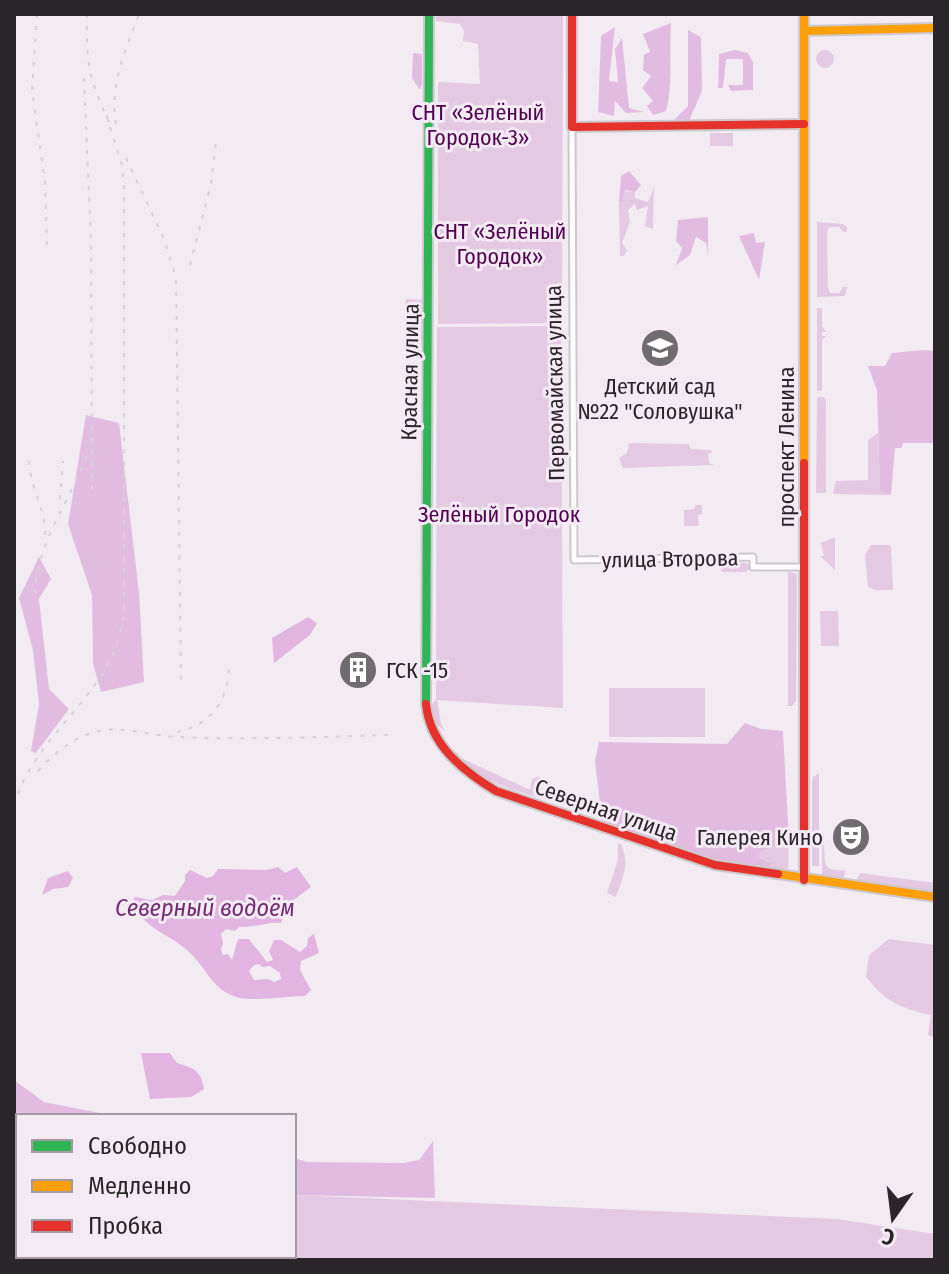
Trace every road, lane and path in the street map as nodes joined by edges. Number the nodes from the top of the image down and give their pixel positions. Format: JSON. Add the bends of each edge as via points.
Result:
{"nodes":[{"id":1,"x":429,"y":14,"type":"edge"},
{"id":2,"x":572,"y":14,"type":"edge"},
{"id":3,"x":804,"y":14,"type":"edge"},
{"id":4,"x":935,"y":28,"type":"edge"},
{"id":5,"x":804,"y":31,"type":"junction"},
{"id":6,"x":804,"y":124,"type":"junction"},
{"id":7,"x":572,"y":127,"type":"junction"},
{"id":8,"x":574,"y":560,"type":"joint"},
{"id":9,"x":804,"y":567,"type":"junction"},
{"id":10,"x":432,"y":730,"type":"joint"},
{"id":11,"x":804,"y":880,"type":"junction"},
{"id":12,"x":935,"y":897,"type":"edge"}],
"edges":[{"from":1,"to":10,"type":"main road","name":"Красная улица","via":[[426,709]]},
{"from":2,"to":7,"type":"main road","name":"Первомайская улица"},
{"from":3,"to":5,"type":"main road","name":"проспект Ленина"},
{"from":4,"to":5,"type":"main road"},
{"from":5,"to":6,"type":"main road","name":"проспект Ленина"},
{"from":6,"to":7,"type":"main road"},
{"from":6,"to":9,"type":"main road","name":"проспект Ленина"},
{"from":7,"to":8,"type":"street","name":"Первомайская улица"},
{"from":8,"to":9,"type":"street","name":"улица Второва","via":[[753,557],[753,567]]},
{"from":9,"to":11,"type":"main road","name":"проспект Ленина"},
{"from":10,"to":11,"type":"main road","name":"Северная улица","via":[[476,780],[501,793],[715,865]]},
{"from":11,"to":12,"type":"main road","name":"Северная улица"}]}
